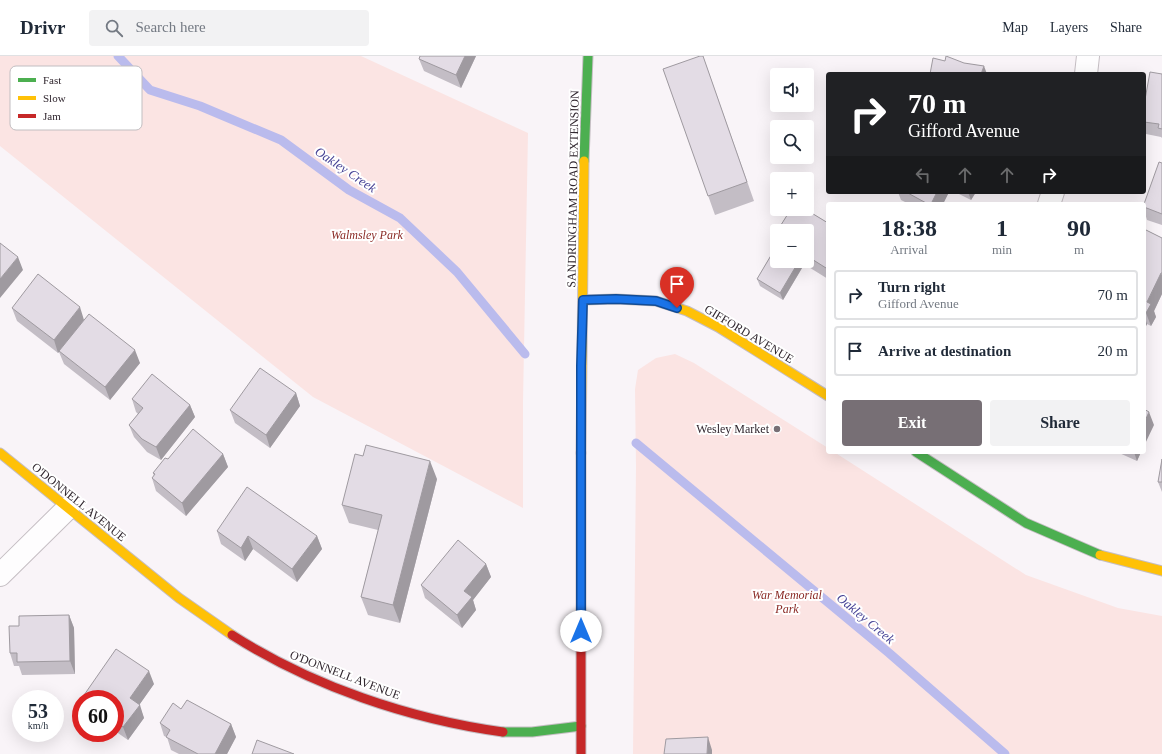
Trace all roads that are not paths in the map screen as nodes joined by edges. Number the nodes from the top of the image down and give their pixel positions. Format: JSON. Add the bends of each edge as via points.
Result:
{"nodes":[{"id":1,"x":588,"y":56,"type":"edge"},
{"id":2,"x":1088,"y":56,"type":"edge"},
{"id":3,"x":1086,"y":72,"type":"edge"},
{"id":4,"x":583,"y":300,"type":"junction"},
{"id":5,"x":826,"y":395,"type":"edge"},
{"id":6,"x":0,"y":453,"type":"edge"},
{"id":7,"x":919,"y":454,"type":"edge"},
{"id":8,"x":68,"y":508,"type":"junction"},
{"id":9,"x":1162,"y":571,"type":"edge"},
{"id":10,"x":0,"y":575,"type":"edge"},
{"id":11,"x":581,"y":726,"type":"junction"},
{"id":12,"x":580,"y":754,"type":"edge"}],
"edges":[{"from":1,"to":4,"type":"street","name":"SANDRINGHAM ROAD EXTENSION","via":[[584,141]]},
{"from":2,"to":3,"type":"street"},
{"from":4,"to":5,"type":"street","name":"GIFFORD AVENUE","via":[[656,301],[687,311],[718,327]]},
{"from":4,"to":11,"type":"street","name":"SANDRINGHAM ROAD EXTENSION"},
{"from":6,"to":8,"type":"street","name":"O'DONNELL AVENUE"},
{"from":7,"to":9,"type":"street","via":[[1026,523],[1095,554]]},
{"from":8,"to":10,"type":"street"},
{"from":8,"to":11,"type":"street","name":"O'DONNELL AVENUE","via":[[165,588],[214,624],[304,674],[409,712],[503,732]]},
{"from":11,"to":12,"type":"street","name":"SANDRINGHAM ROAD EXTENSION"}]}
